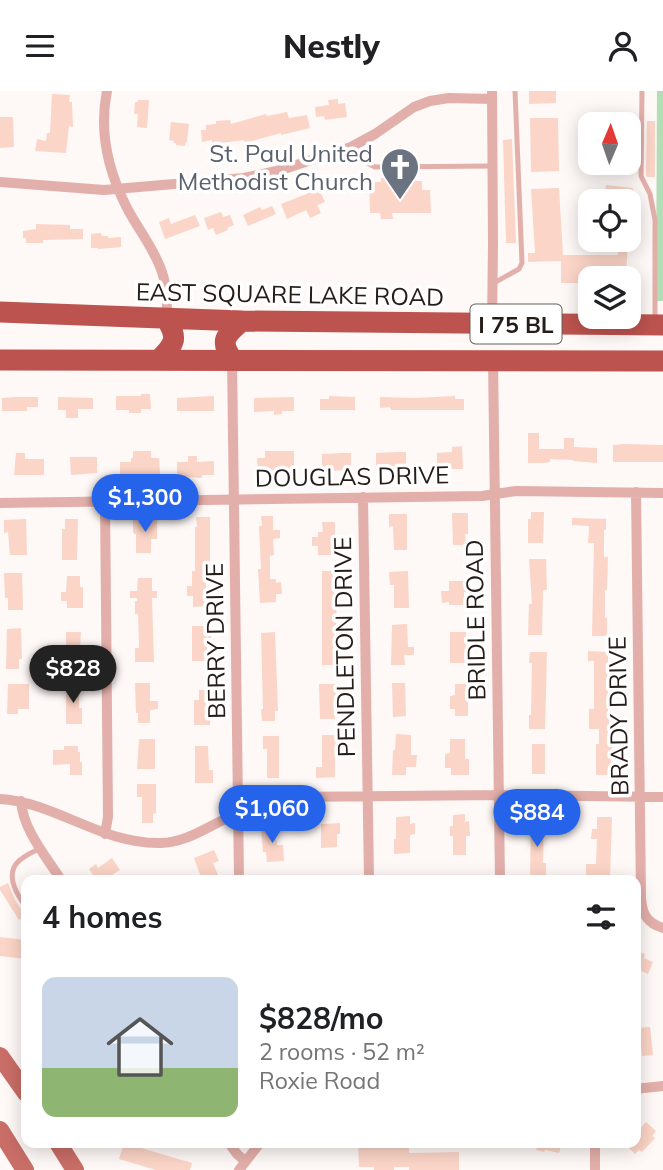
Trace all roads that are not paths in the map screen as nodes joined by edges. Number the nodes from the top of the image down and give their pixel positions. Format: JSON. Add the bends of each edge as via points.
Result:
{"nodes":[{"id":1,"x":107,"y":91,"type":"edge"},
{"id":2,"x":515,"y":91,"type":"edge"},
{"id":3,"x":642,"y":91,"type":"edge"},
{"id":4,"x":492,"y":95,"type":"edge"},
{"id":5,"x":351,"y":147,"type":"junction"},
{"id":6,"x":493,"y":166,"type":"junction"},
{"id":7,"x":0,"y":182,"type":"edge"},
{"id":8,"x":120,"y":189,"type":"junction"},
{"id":9,"x":492,"y":284,"type":"junction"},
{"id":10,"x":0,"y":312,"type":"edge"},
{"id":11,"x":167,"y":320,"type":"junction"},
{"id":12,"x":242,"y":321,"type":"junction"},
{"id":13,"x":492,"y":324,"type":"junction"},
{"id":14,"x":659,"y":325,"type":"edge"},
{"id":15,"x":160,"y":359,"type":"junction"},
{"id":16,"x":232,"y":359,"type":"junction"},
{"id":17,"x":0,"y":360,"type":"edge"},
{"id":18,"x":493,"y":360,"type":"junction"},
{"id":19,"x":654,"y":361,"type":"edge"},
{"id":20,"x":636,"y":492,"type":"junction"},
{"id":21,"x":663,"y":493,"type":"edge"},
{"id":22,"x":495,"y":495,"type":"junction"},
{"id":23,"x":363,"y":497,"type":"junction"},
{"id":24,"x":233,"y":499,"type":"junction"},
{"id":25,"x":105,"y":501,"type":"junction"},
{"id":26,"x":0,"y":503,"type":"edge"},
{"id":27,"x":499,"y":795,"type":"junction"},
{"id":28,"x":368,"y":796,"type":"junction"},
{"id":29,"x":640,"y":797,"type":"junction"},
{"id":30,"x":663,"y":797,"type":"edge"},
{"id":31,"x":0,"y":798,"type":"edge"},
{"id":32,"x":21,"y":801,"type":"junction"},
{"id":33,"x":238,"y":813,"type":"junction"},
{"id":34,"x":105,"y":834,"type":"junction"},
{"id":35,"x":41,"y":848,"type":"junction"},
{"id":36,"x":58,"y":875,"type":"edge"},
{"id":37,"x":239,"y":875,"type":"edge"},
{"id":38,"x":369,"y":875,"type":"edge"},
{"id":39,"x":500,"y":875,"type":"edge"},
{"id":40,"x":21,"y":899,"type":"edge"},
{"id":41,"x":663,"y":928,"type":"edge"},
{"id":42,"x":0,"y":1056,"type":"edge"},
{"id":43,"x":21,"y":1086,"type":"edge"},
{"id":44,"x":663,"y":1086,"type":"edge"},
{"id":45,"x":641,"y":1088,"type":"edge"},
{"id":46,"x":3,"y":1140,"type":"edge"},
{"id":47,"x":61,"y":1148,"type":"edge"},
{"id":48,"x":232,"y":1148,"type":"edge"},
{"id":49,"x":256,"y":1148,"type":"edge"},
{"id":50,"x":595,"y":1148,"type":"edge"},
{"id":51,"x":242,"y":1166,"type":"edge"},
{"id":52,"x":25,"y":1170,"type":"edge"},
{"id":53,"x":75,"y":1170,"type":"edge"},
{"id":54,"x":595,"y":1170,"type":"edge"}],
"edges":[{"from":1,"to":8,"type":"street","via":[[105,141]]},
{"from":2,"to":9,"type":"lane","via":[[522,264]]},
{"from":3,"to":14,"type":"lane","via":[[641,176],[655,220]]},
{"from":4,"to":5,"type":"street","via":[[422,104]]},
{"from":4,"to":6,"type":"street"},
{"from":5,"to":6,"type":"lane","via":[[375,167]]},
{"from":5,"to":8,"type":"street","via":[[244,178]]},
{"from":6,"to":9,"type":"street"},
{"from":7,"to":8,"type":"street"},
{"from":8,"to":11,"type":"street","via":[[161,270]]},
{"from":9,"to":13,"type":"street"},
{"from":10,"to":11,"type":"highway","name":"EAST SQUARE LAKE ROAD","number":"I 75 BL"},
{"from":11,"to":12,"type":"highway","name":"EAST SQUARE LAKE ROAD","number":"I 75 BL"},
{"from":11,"to":15,"type":"highway","via":[[174,341]]},
{"from":12,"to":13,"type":"highway","name":"EAST SQUARE LAKE ROAD","number":"I 75 BL"},
{"from":12,"to":16,"type":"highway","via":[[225,341]]},
{"from":13,"to":14,"type":"highway","name":"EAST SQUARE LAKE ROAD","number":"I 75 BL"},
{"from":14,"to":19,"type":"highway"},
{"from":15,"to":16,"type":"highway","number":"I 75 BL"},
{"from":15,"to":17,"type":"highway","number":"I 75 BL"},
{"from":16,"to":18,"type":"highway","number":"I 75 BL"},
{"from":16,"to":24,"type":"street","name":"BERRY DRIVE"},
{"from":18,"to":19,"type":"highway","number":"I 75 BL"},
{"from":18,"to":22,"type":"street","name":"BRIDLE ROAD"},
{"from":20,"to":21,"type":"street","name":"DOUGLAS DRIVE"},
{"from":20,"to":22,"type":"street","name":"DOUGLAS DRIVE","via":[[516,491]]},
{"from":20,"to":29,"type":"street","name":"BRADY DRIVE"},
{"from":22,"to":23,"type":"street","name":"DOUGLAS DRIVE"},
{"from":22,"to":27,"type":"street","name":"BRIDLE ROAD"},
{"from":23,"to":24,"type":"street","name":"DOUGLAS DRIVE"},
{"from":23,"to":28,"type":"street","name":"PENDLETON DRIVE"},
{"from":24,"to":25,"type":"street","name":"DOUGLAS DRIVE"},
{"from":24,"to":33,"type":"street","name":"BERRY DRIVE"},
{"from":25,"to":26,"type":"street","name":"DOUGLAS DRIVE"},
{"from":25,"to":34,"type":"street"},
{"from":27,"to":28,"type":"street"},
{"from":27,"to":29,"type":"street"},
{"from":27,"to":39,"type":"street","name":"BRIDLE ROAD"},
{"from":28,"to":33,"type":"street","via":[[280,798]]},
{"from":28,"to":38,"type":"street","name":"PENDLETON DRIVE"},
{"from":29,"to":30,"type":"street"},
{"from":29,"to":41,"type":"street","name":"BRADY DRIVE","via":[[642,908],[650,922]]},
{"from":31,"to":32,"type":"street"},
{"from":32,"to":34,"type":"street"},
{"from":32,"to":35,"type":"street","via":[[23,819]]},
{"from":33,"to":34,"type":"street","via":[[166,843]]},
{"from":33,"to":37,"type":"street","name":"BERRY DRIVE"},
{"from":35,"to":36,"type":"street"},
{"from":35,"to":40,"type":"lane","via":[[16,864],[13,871]]},
{"from":42,"to":43,"type":"main road"},
{"from":44,"to":45,"type":"street"},
{"from":46,"to":52,"type":"main road"},
{"from":47,"to":53,"type":"main road"},
{"from":48,"to":51,"type":"street"},
{"from":49,"to":51,"type":"street"},
{"from":50,"to":54,"type":"street"}]}
